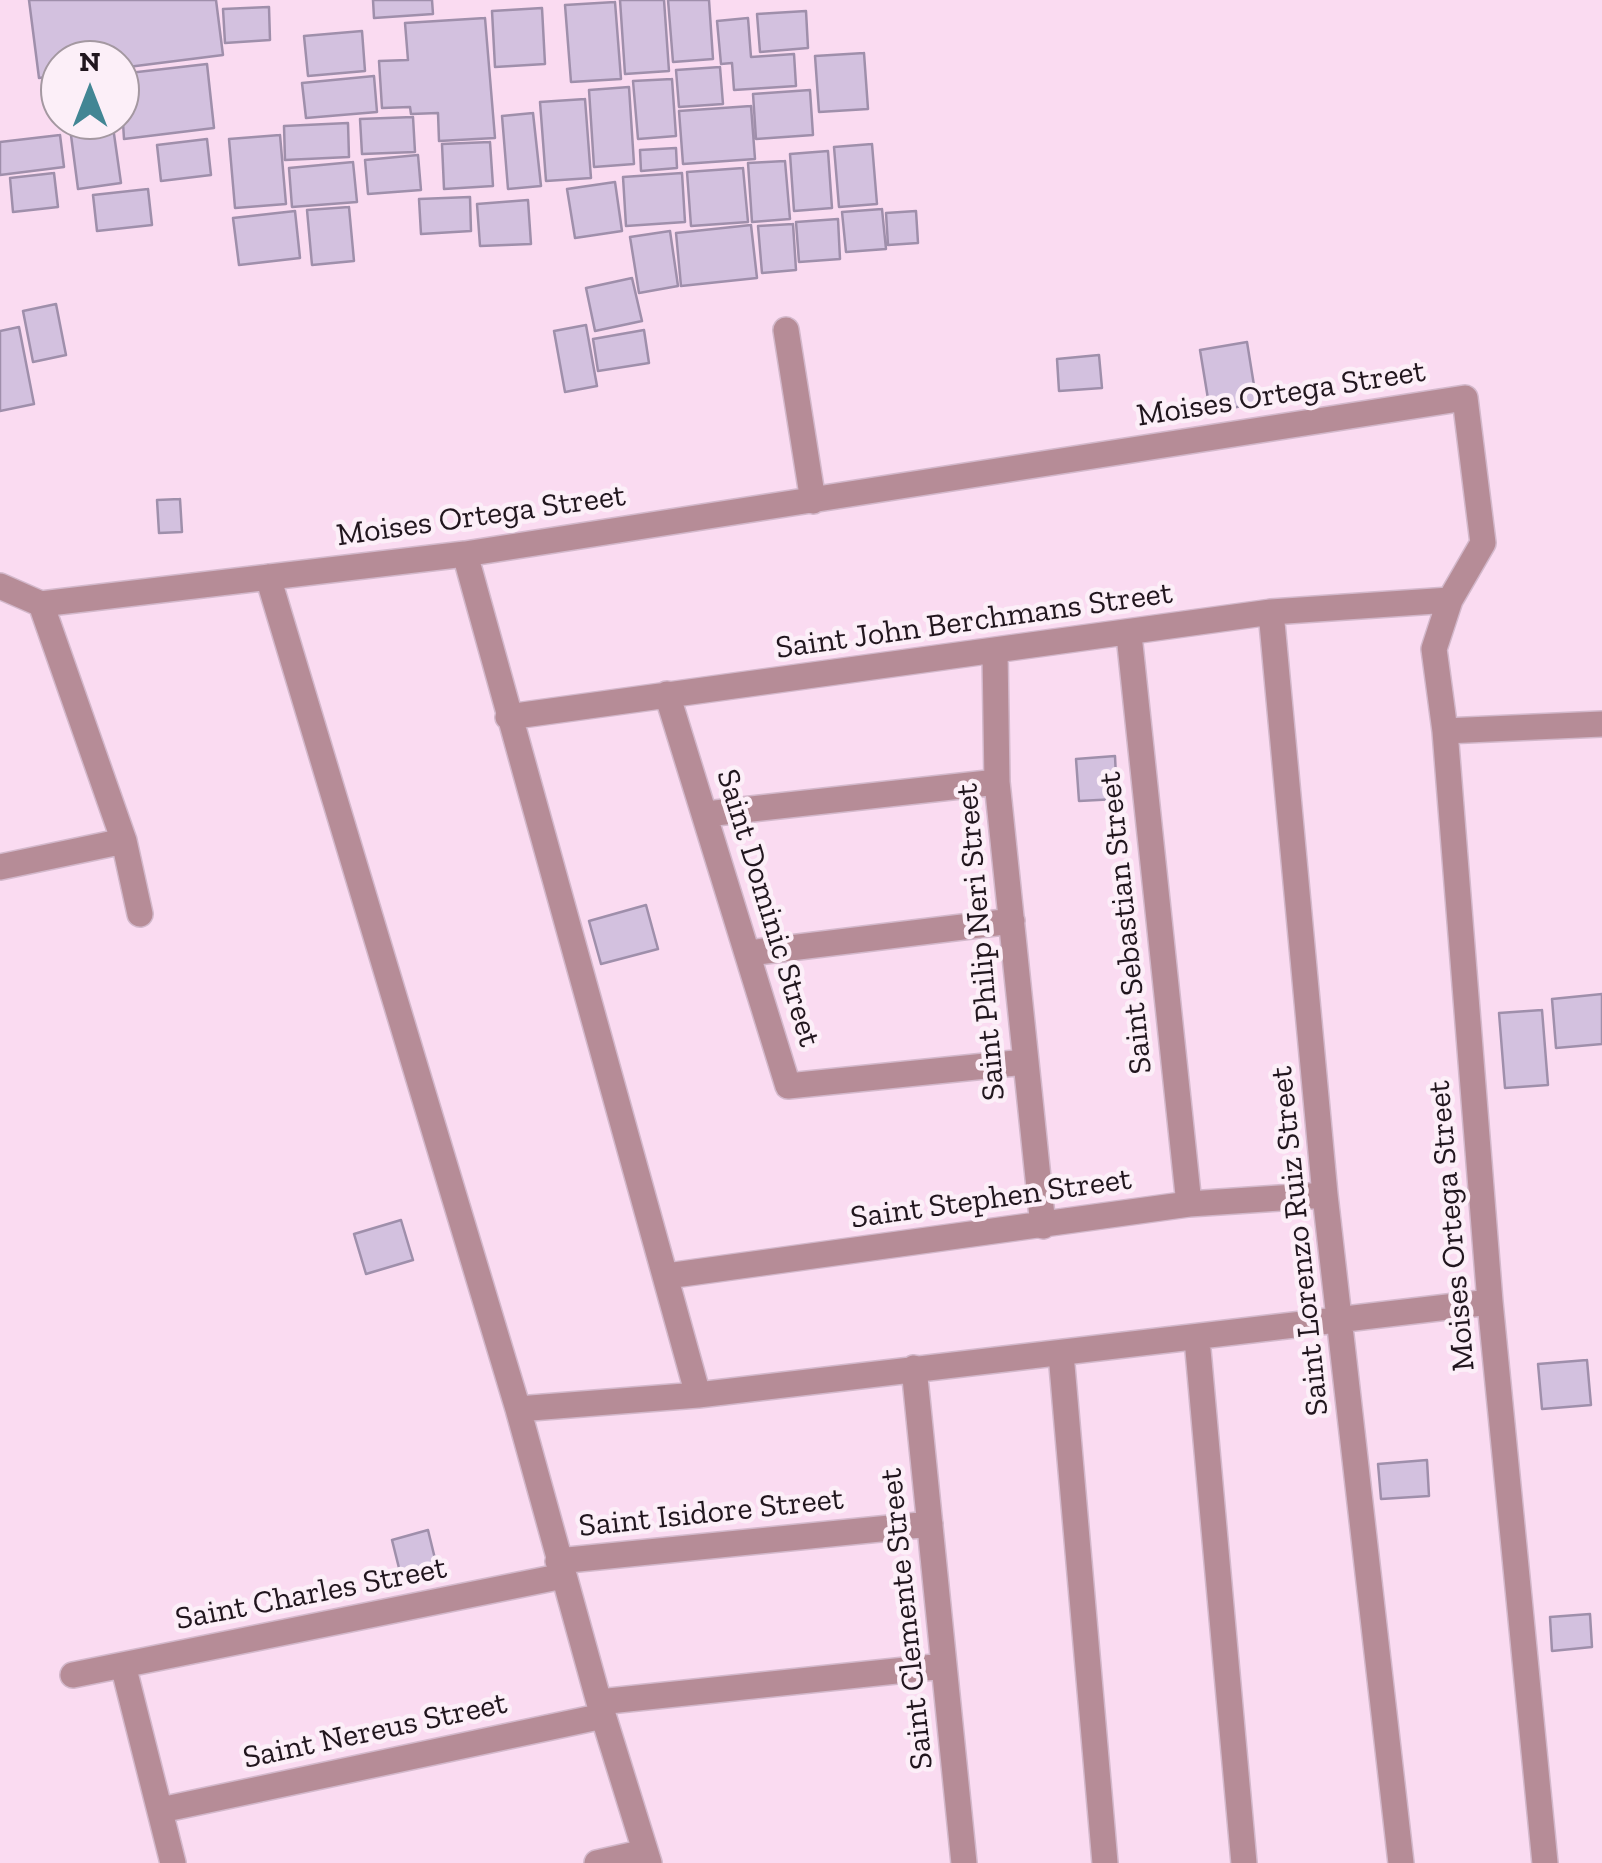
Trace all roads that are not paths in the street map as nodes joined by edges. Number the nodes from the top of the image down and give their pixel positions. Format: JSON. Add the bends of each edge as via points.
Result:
{"nodes":[{"id":1,"x":786,"y":330,"type":"dead end"},
{"id":2,"x":813,"y":502,"type":"junction"},
{"id":3,"x":465,"y":554,"type":"junction"},
{"id":4,"x":268,"y":577,"type":"junction"},
{"id":5,"x":0,"y":586,"type":"edge"},
{"id":6,"x":1450,"y":600,"type":"junction"},
{"id":7,"x":41,"y":604,"type":"junction"},
{"id":8,"x":1271,"y":612,"type":"junction"},
{"id":9,"x":1128,"y":635,"type":"junction"},
{"id":10,"x":994,"y":652,"type":"junction"},
{"id":11,"x":667,"y":694,"type":"junction"},
{"id":12,"x":508,"y":716,"type":"junction"},
{"id":13,"x":1602,"y":724,"type":"edge"},
{"id":14,"x":1445,"y":731,"type":"junction"},
{"id":15,"x":997,"y":782,"type":"junction"},
{"id":16,"x":706,"y":814,"type":"junction"},
{"id":17,"x":124,"y":841,"type":"junction"},
{"id":18,"x":0,"y":867,"type":"edge"},
{"id":19,"x":140,"y":914,"type":"dead end"},
{"id":20,"x":1012,"y":920,"type":"junction"},
{"id":21,"x":749,"y":952,"type":"junction"},
{"id":22,"x":1025,"y":1062,"type":"junction"},
{"id":23,"x":1325,"y":1195,"type":"junction"},
{"id":24,"x":1189,"y":1204,"type":"junction"},
{"id":25,"x":1043,"y":1226,"type":"junction"},
{"id":26,"x":667,"y":1276,"type":"junction"},
{"id":27,"x":1490,"y":1302,"type":"junction"},
{"id":28,"x":1340,"y":1319,"type":"junction"},
{"id":29,"x":1197,"y":1339,"type":"junction"},
{"id":30,"x":1061,"y":1354,"type":"junction"},
{"id":31,"x":914,"y":1368,"type":"junction"},
{"id":32,"x":698,"y":1395,"type":"junction"},
{"id":33,"x":518,"y":1409,"type":"junction"},
{"id":34,"x":930,"y":1524,"type":"junction"},
{"id":35,"x":560,"y":1568,"type":"junction"},
{"id":36,"x":123,"y":1665,"type":"junction"},
{"id":37,"x":944,"y":1666,"type":"junction"},
{"id":38,"x":73,"y":1675,"type":"dead end"},
{"id":39,"x":601,"y":1709,"type":"junction"},
{"id":40,"x":161,"y":1810,"type":"junction"},
{"id":41,"x":647,"y":1857,"type":"edge"},
{"id":42,"x":173,"y":1863,"type":"edge"},
{"id":43,"x":597,"y":1863,"type":"edge"},
{"id":44,"x":964,"y":1863,"type":"edge"},
{"id":45,"x":1105,"y":1863,"type":"edge"},
{"id":46,"x":1244,"y":1863,"type":"edge"},
{"id":47,"x":1401,"y":1863,"type":"edge"},
{"id":48,"x":1545,"y":1863,"type":"edge"}],
"edges":[{"from":1,"to":2,"type":"street"},
{"from":2,"to":3,"type":"street","name":"Moises Ortega Street"},
{"from":2,"to":6,"type":"street","name":"Moises Ortega Street","via":[[1465,398],[1483,543]]},
{"from":3,"to":4,"type":"street","name":"Moises Ortega Street"},
{"from":3,"to":12,"type":"street"},
{"from":4,"to":7,"type":"street","name":"Moises Ortega Street"},
{"from":4,"to":33,"type":"street"},
{"from":5,"to":7,"type":"street"},
{"from":6,"to":8,"type":"street","name":"Saint John Berchmans Street"},
{"from":6,"to":14,"type":"street","name":"Moises Ortega Street","via":[[1434,649]]},
{"from":7,"to":17,"type":"street"},
{"from":8,"to":9,"type":"street","name":"Saint John Berchmans Street"},
{"from":8,"to":23,"type":"street","name":"Saint Lorenzo Ruiz Street"},
{"from":9,"to":10,"type":"street","name":"Saint John Berchmans Street"},
{"from":9,"to":24,"type":"street","name":"Saint Sebastian Street"},
{"from":10,"to":11,"type":"street","name":"Saint John Berchmans Street"},
{"from":10,"to":15,"type":"street","name":"Saint Philip Neri Street"},
{"from":11,"to":12,"type":"street","name":"Saint John Berchmans Street"},
{"from":11,"to":16,"type":"street","name":"Saint Dominic Street"},
{"from":12,"to":26,"type":"street"},
{"from":13,"to":14,"type":"street"},
{"from":14,"to":27,"type":"street","name":"Moises Ortega Street"},
{"from":15,"to":16,"type":"street"},
{"from":15,"to":20,"type":"street","name":"Saint Philip Neri Street"},
{"from":16,"to":21,"type":"street","name":"Saint Dominic Street"},
{"from":17,"to":18,"type":"street"},
{"from":17,"to":19,"type":"street"},
{"from":20,"to":21,"type":"street"},
{"from":20,"to":22,"type":"street","name":"Saint Philip Neri Street"},
{"from":21,"to":22,"type":"street","name":"Saint Dominic Street","via":[[788,1086]]},
{"from":22,"to":25,"type":"street","name":"Saint Philip Neri Street"},
{"from":23,"to":24,"type":"street","name":"Saint Stephen Street"},
{"from":23,"to":28,"type":"street","name":"Saint Lorenzo Ruiz Street"},
{"from":24,"to":25,"type":"street","name":"Saint Stephen Street"},
{"from":25,"to":26,"type":"street","name":"Saint Stephen Street"},
{"from":26,"to":32,"type":"street"},
{"from":27,"to":28,"type":"street"},
{"from":27,"to":48,"type":"street","name":"Moises Ortega Street"},
{"from":28,"to":29,"type":"street"},
{"from":28,"to":47,"type":"street","name":"Saint Lorenzo Ruiz Street"},
{"from":29,"to":30,"type":"street"},
{"from":29,"to":46,"type":"street"},
{"from":30,"to":31,"type":"street"},
{"from":30,"to":45,"type":"street"},
{"from":31,"to":32,"type":"street"},
{"from":31,"to":34,"type":"street","name":"Saint Clemente Street"},
{"from":32,"to":33,"type":"street"},
{"from":33,"to":35,"type":"street"},
{"from":34,"to":35,"type":"street","name":"Saint Isidore Street"},
{"from":34,"to":37,"type":"street","name":"Saint Clemente Street"},
{"from":35,"to":36,"type":"street","name":"Saint Charles Street"},
{"from":35,"to":39,"type":"street"},
{"from":36,"to":38,"type":"street","name":"Saint Charles Street"},
{"from":36,"to":40,"type":"street"},
{"from":37,"to":39,"type":"street","name":"Saint Nereus Street"},
{"from":37,"to":44,"type":"street","name":"Saint Clemente Street"},
{"from":39,"to":40,"type":"street","name":"Saint Nereus Street"},
{"from":39,"to":41,"type":"street"},
{"from":40,"to":42,"type":"street"},
{"from":41,"to":43,"type":"street"}]}
